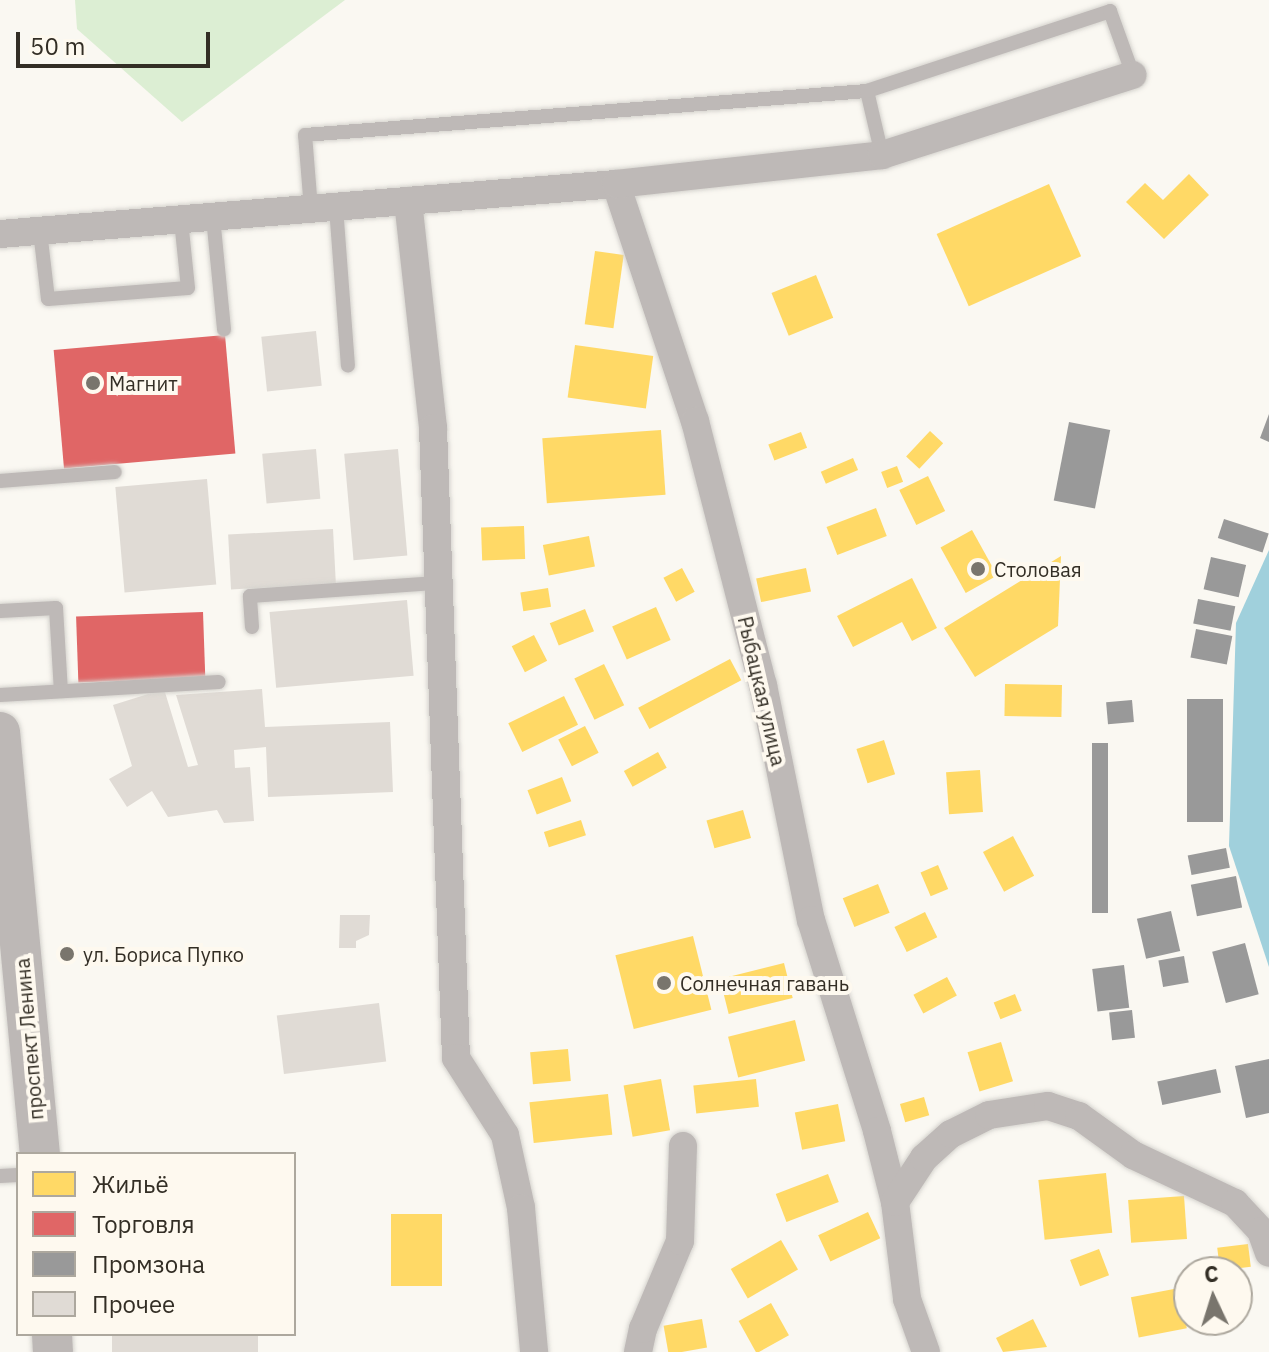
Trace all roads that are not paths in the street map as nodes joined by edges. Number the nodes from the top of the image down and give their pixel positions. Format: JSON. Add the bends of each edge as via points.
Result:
{"nodes":[{"id":1,"x":1133,"y":75,"type":"joint"},
{"id":2,"x":867,"y":91,"type":"junction"},
{"id":3,"x":882,"y":155,"type":"junction"},
{"id":4,"x":616,"y":184,"type":"junction"},
{"id":5,"x":408,"y":201,"type":"junction"},
{"id":6,"x":324,"y":208,"type":"junction"},
{"id":7,"x":213,"y":217,"type":"junction"},
{"id":8,"x":181,"y":220,"type":"junction"},
{"id":9,"x":40,"y":231,"type":"junction"},
{"id":10,"x":0,"y":234,"type":"edge"},
{"id":11,"x":224,"y":329,"type":"dead end"},
{"id":12,"x":348,"y":366,"type":"dead end"},
{"id":13,"x":115,"y":472,"type":"dead end"},
{"id":14,"x":0,"y":481,"type":"edge"},
{"id":15,"x":438,"y":583,"type":"junction"},
{"id":16,"x":0,"y":611,"type":"edge"},
{"id":17,"x":252,"y":627,"type":"dead end"},
{"id":18,"x":219,"y":682,"type":"dead end"},
{"id":19,"x":61,"y":691,"type":"junction"},
{"id":20,"x":0,"y":695,"type":"edge"},
{"id":21,"x":0,"y":732,"type":"edge"},
{"id":22,"x":2,"y":784,"type":"edge"},
{"id":23,"x":683,"y":1146,"type":"dead end"},
{"id":24,"x":40,"y":1152,"type":"edge"},
{"id":25,"x":895,"y":1202,"type":"junction"},
{"id":26,"x":1269,"y":1253,"type":"edge"},
{"id":27,"x":534,"y":1352,"type":"edge"},
{"id":28,"x":638,"y":1352,"type":"edge"},
{"id":29,"x":926,"y":1352,"type":"edge"}],
"edges":[{"from":1,"to":2,"type":"lane","via":[[1110,11]]},
{"from":1,"to":3,"type":"street"},
{"from":2,"to":3,"type":"lane"},
{"from":2,"to":6,"type":"lane","via":[[305,135]]},
{"from":3,"to":4,"type":"street"},
{"from":4,"to":5,"type":"street"},
{"from":4,"to":25,"type":"street","name":"Рыбацкая улица","via":[[695,421],[763,685],[811,920]]},
{"from":5,"to":6,"type":"street"},
{"from":5,"to":15,"type":"street","via":[[433,428]]},
{"from":6,"to":7,"type":"street"},
{"from":6,"to":12,"type":"lane"},
{"from":7,"to":8,"type":"street"},
{"from":7,"to":11,"type":"lane"},
{"from":8,"to":9,"type":"street"},
{"from":8,"to":9,"type":"lane","via":[[188,288],[48,299]]},
{"from":9,"to":10,"type":"street"},
{"from":13,"to":14,"type":"lane"},
{"from":15,"to":17,"type":"lane","via":[[250,596]]},
{"from":15,"to":27,"type":"street","via":[[456,1058],[505,1135],[521,1208]]},
{"from":16,"to":19,"type":"lane","via":[[56,608]]},
{"from":18,"to":19,"type":"lane"},
{"from":19,"to":20,"type":"lane"},
{"from":21,"to":22,"type":"street","name":"проспект Ленина"},
{"from":22,"to":24,"type":"street","name":"проспект Ленина"},
{"from":23,"to":28,"type":"street","via":[[680,1241]]},
{"from":25,"to":26,"type":"street","via":[[924,1158],[951,1134],[989,1115],[1048,1106],[1079,1116],[1133,1155],[1235,1203],[1261,1231]]},
{"from":25,"to":29,"type":"street","name":"Рыбацкая улица","via":[[907,1299]]}]}
